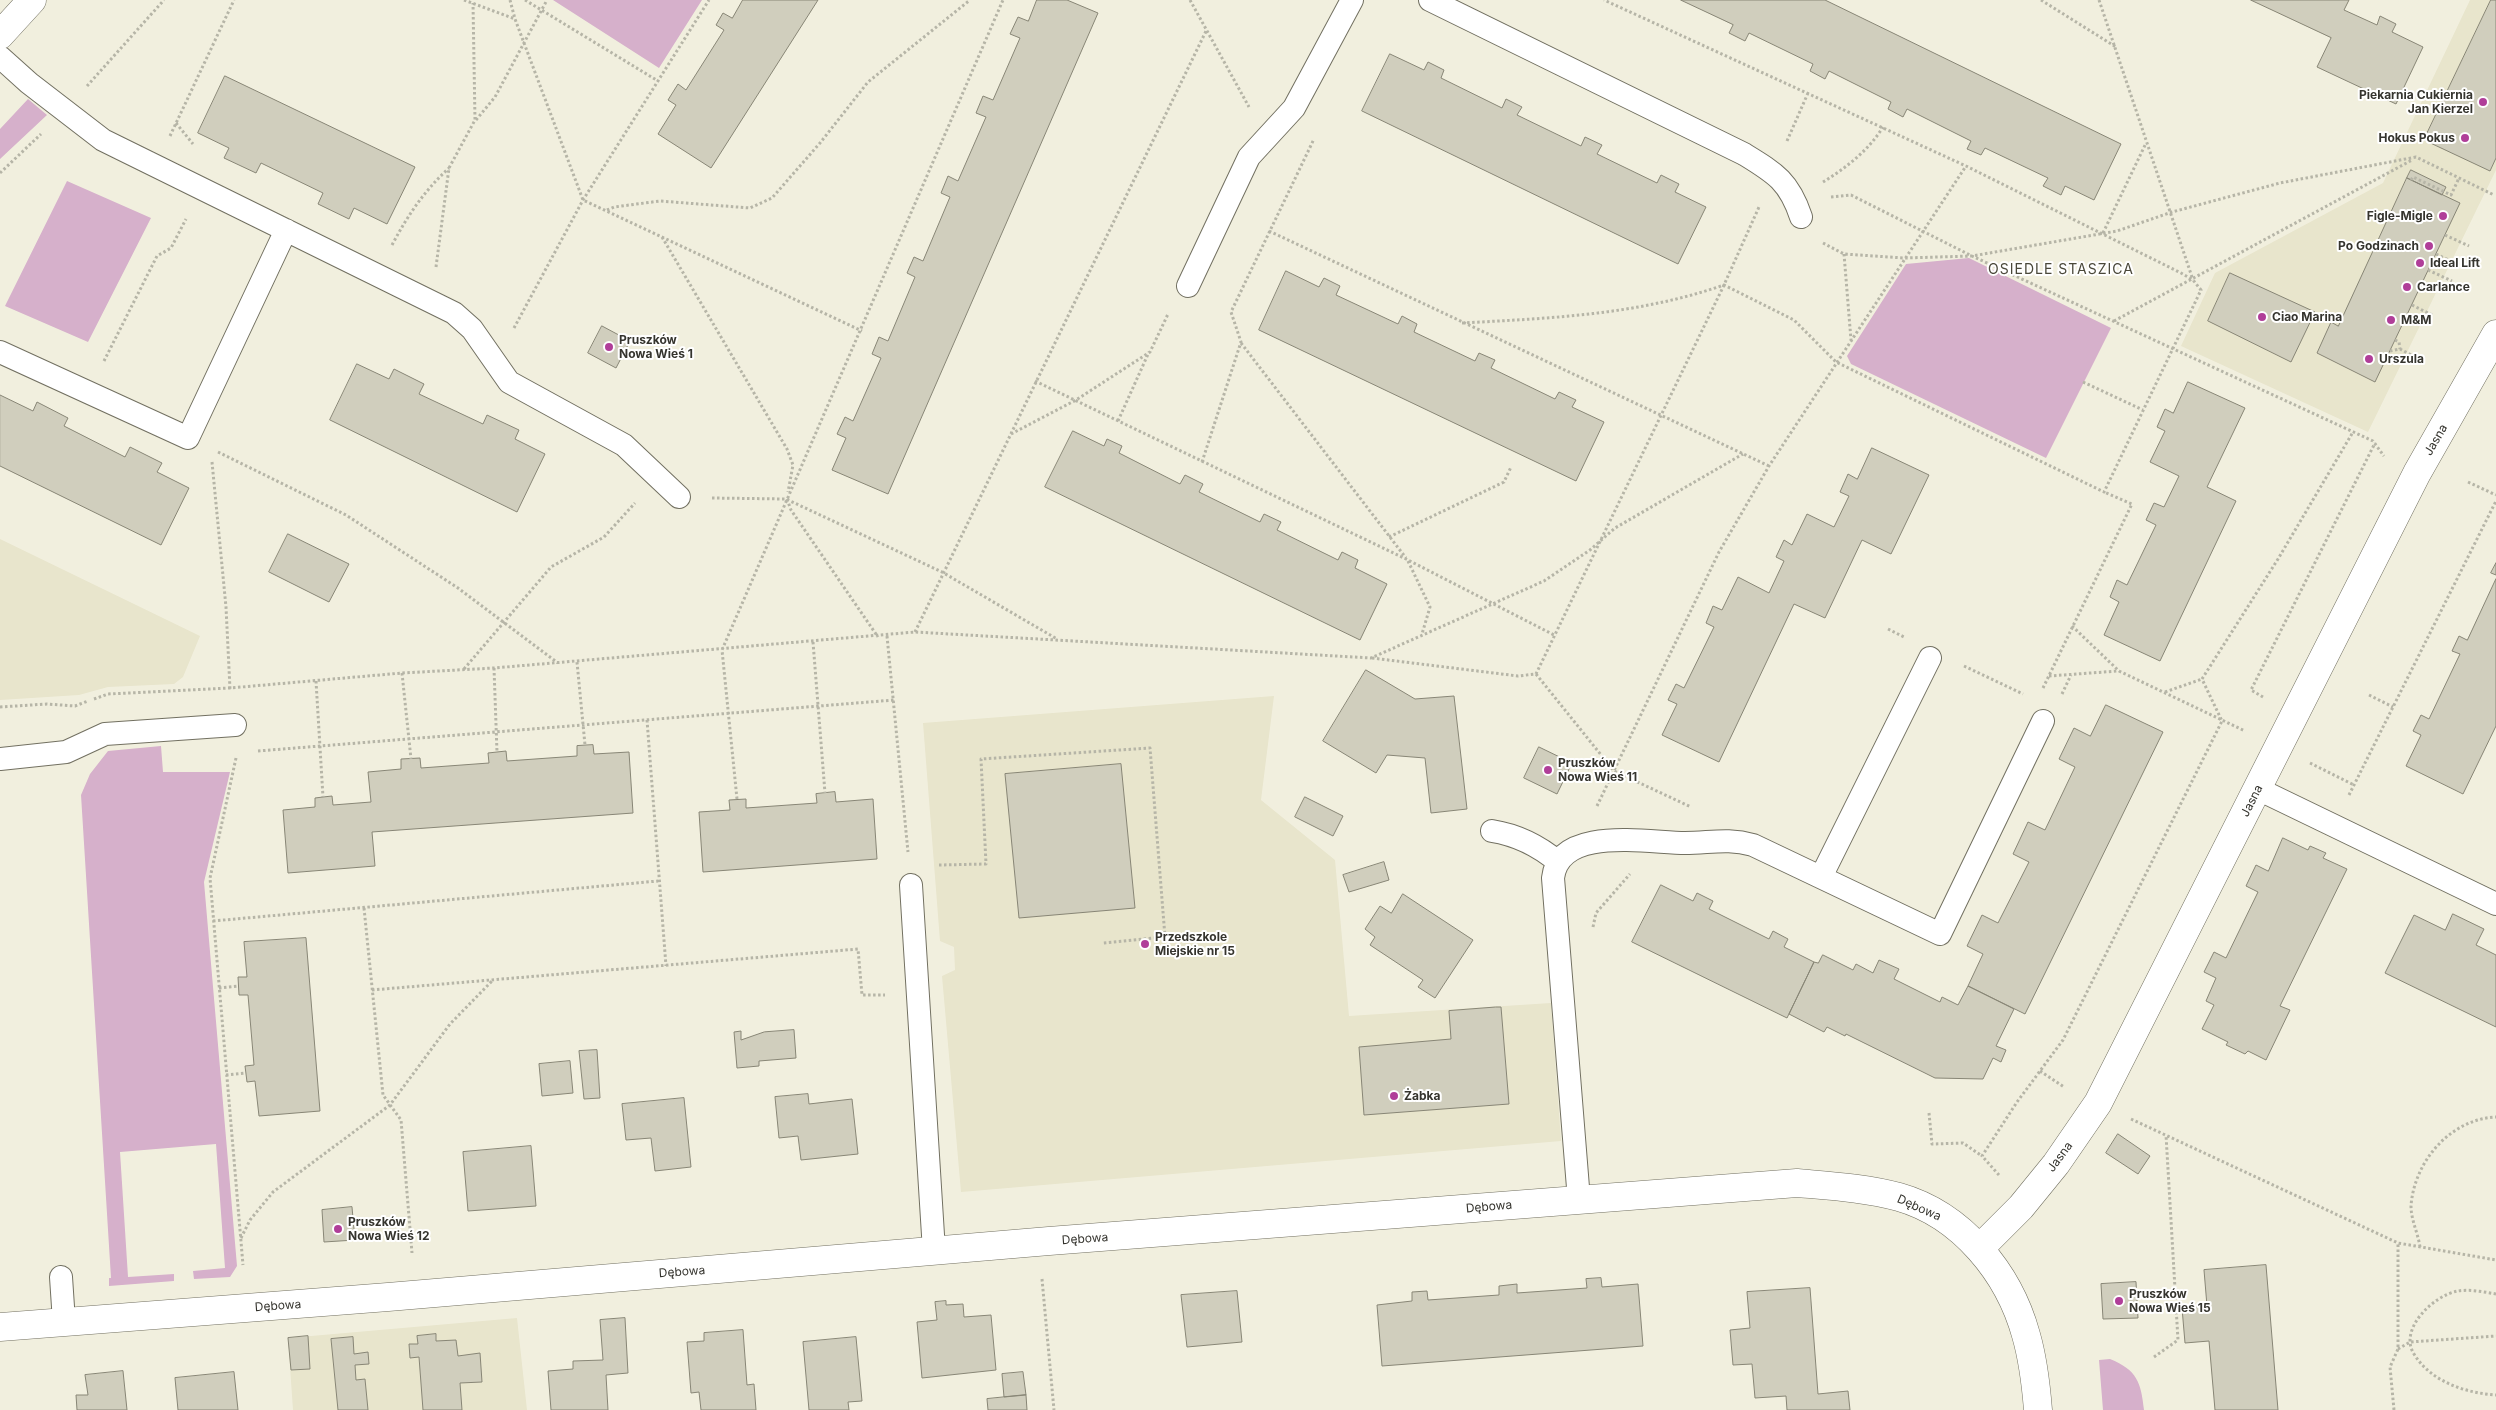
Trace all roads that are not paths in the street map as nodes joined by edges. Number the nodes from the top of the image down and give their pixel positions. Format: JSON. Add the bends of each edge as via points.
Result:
{"nodes":[{"id":1,"x":32,"y":0,"type":"edge"},
{"id":2,"x":1352,"y":0,"type":"edge"},
{"id":3,"x":1430,"y":0,"type":"edge"},
{"id":4,"x":0,"y":35,"type":"edge"},
{"id":5,"x":0,"y":57,"type":"edge"},
{"id":6,"x":1798,"y":208,"type":"road end"},
{"id":7,"x":286,"y":230,"type":"junction"},
{"id":8,"x":1188,"y":286,"type":"road end"},
{"id":9,"x":2496,"y":334,"type":"edge"},
{"id":10,"x":0,"y":352,"type":"edge"},
{"id":11,"x":679,"y":497,"type":"road end"},
{"id":12,"x":1930,"y":658,"type":"dead end"},
{"id":13,"x":2043,"y":721,"type":"road end"},
{"id":14,"x":235,"y":725,"type":"road end"},
{"id":15,"x":0,"y":759,"type":"edge"},
{"id":16,"x":2258,"y":789,"type":"junction"},
{"id":17,"x":1492,"y":831,"type":"dead end"},
{"id":18,"x":1558,"y":862,"type":"junction"},
{"id":19,"x":1821,"y":877,"type":"junction"},
{"id":20,"x":911,"y":885,"type":"road end"},
{"id":21,"x":2496,"y":904,"type":"edge"},
{"id":22,"x":1578,"y":1200,"type":"junction"},
{"id":23,"x":1980,"y":1248,"type":"junction"},
{"id":24,"x":934,"y":1251,"type":"junction"},
{"id":25,"x":61,"y":1277,"type":"dead end"},
{"id":26,"x":64,"y":1322,"type":"junction"},
{"id":27,"x":0,"y":1327,"type":"edge"},
{"id":28,"x":2038,"y":1410,"type":"edge"}],
"edges":[{"from":1,"to":4,"type":"street"},
{"from":2,"to":8,"type":"lane","via":[[1294,108],[1249,157]]},
{"from":3,"to":6,"type":"lane","via":[[1736,150],[1783,180]]},
{"from":5,"to":7,"type":"lane","via":[[102,140]]},
{"from":7,"to":10,"type":"lane","via":[[188,438]]},
{"from":7,"to":11,"type":"lane","via":[[454,312],[509,382],[624,446]]},
{"from":9,"to":16,"type":"street","name":"Jasna","via":[[2417,473]]},
{"from":12,"to":19,"type":"lane"},
{"from":13,"to":19,"type":"lane","via":[[1940,934]]},
{"from":14,"to":15,"type":"lane","via":[[105,734],[66,752]]},
{"from":16,"to":21,"type":"lane"},
{"from":16,"to":23,"type":"street","name":"Jasna","via":[[2098,1103],[2056,1164],[2021,1207]]},
{"from":17,"to":18,"type":"lane","via":[[1521,839]]},
{"from":18,"to":19,"type":"lane","via":[[1576,847],[1595,841],[1734,840],[1753,844]]},
{"from":18,"to":22,"type":"lane","via":[[1553,878]]},
{"from":20,"to":24,"type":"lane"},
{"from":22,"to":23,"type":"street","name":"Dębowa","via":[[1797,1183],[1850,1188],[1900,1197],[1924,1208]]},
{"from":22,"to":24,"type":"street","name":"Dębowa"},
{"from":23,"to":28,"type":"street","name":"Dębowa","via":[[2006,1284],[2026,1334]]},
{"from":24,"to":26,"type":"street","name":"Dębowa"},
{"from":25,"to":26,"type":"lane"},
{"from":26,"to":27,"type":"street","name":"Dębowa"}]}
